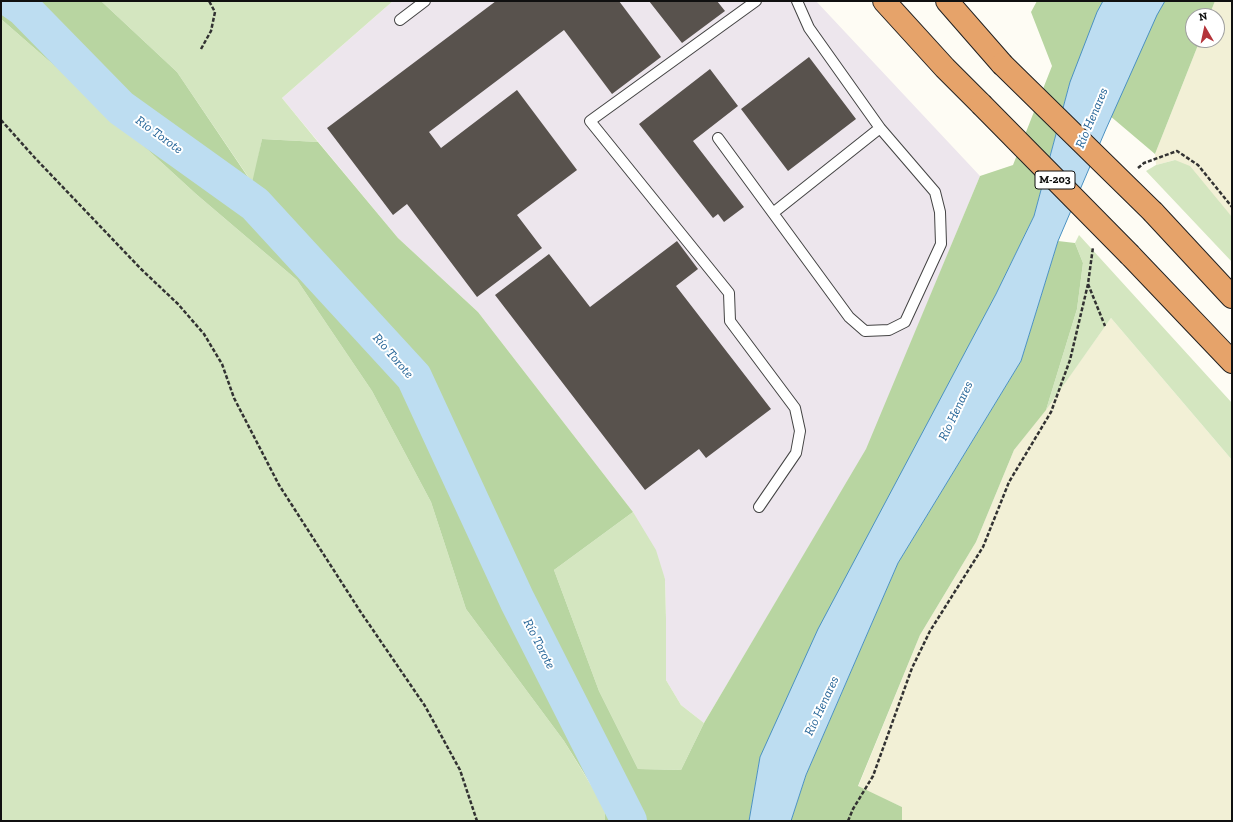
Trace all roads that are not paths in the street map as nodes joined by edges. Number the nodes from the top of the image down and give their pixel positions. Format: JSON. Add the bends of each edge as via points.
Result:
{"nodes":[{"id":1,"x":425,"y":1,"type":"edge"},
{"id":2,"x":756,"y":1,"type":"edge"},
{"id":3,"x":797,"y":1,"type":"edge"},
{"id":4,"x":866,"y":1,"type":"edge"},
{"id":5,"x":884,"y":1,"type":"edge"},
{"id":6,"x":936,"y":1,"type":"edge"},
{"id":7,"x":947,"y":1,"type":"edge"},
{"id":8,"x":400,"y":20,"type":"dead end"},
{"id":9,"x":983,"y":43,"type":"junction"},
{"id":10,"x":945,"y":68,"type":"junction"},
{"id":11,"x":880,"y":128,"type":"junction"},
{"id":12,"x":718,"y":138,"type":"dead end"},
{"id":13,"x":773,"y":213,"type":"junction"},
{"id":14,"x":1232,"y":297,"type":"edge"},
{"id":15,"x":1232,"y":362,"type":"edge"},
{"id":16,"x":759,"y":507,"type":"dead end"}],
"edges":[{"from":1,"to":8,"type":"lane"},
{"from":2,"to":16,"type":"lane","via":[[590,121],[729,293],[730,321],[795,408],[800,431],[796,453]]},
{"from":3,"to":11,"type":"lane","via":[[810,28]]},
{"from":4,"to":10,"type":"highway"},
{"from":5,"to":10,"type":"highway","number":"M-203"},
{"from":6,"to":9,"type":"highway"},
{"from":7,"to":9,"type":"highway"},
{"from":9,"to":14,"type":"highway","bridge":true,"via":[[1153,212]]},
{"from":10,"to":15,"type":"highway","number":"M-203","bridge":true},
{"from":11,"to":13,"type":"lane"},
{"from":11,"to":13,"type":"lane","via":[[935,192],[940,212],[941,244],[905,322],[889,330],[865,331],[849,317]]},
{"from":12,"to":13,"type":"lane"}]}
